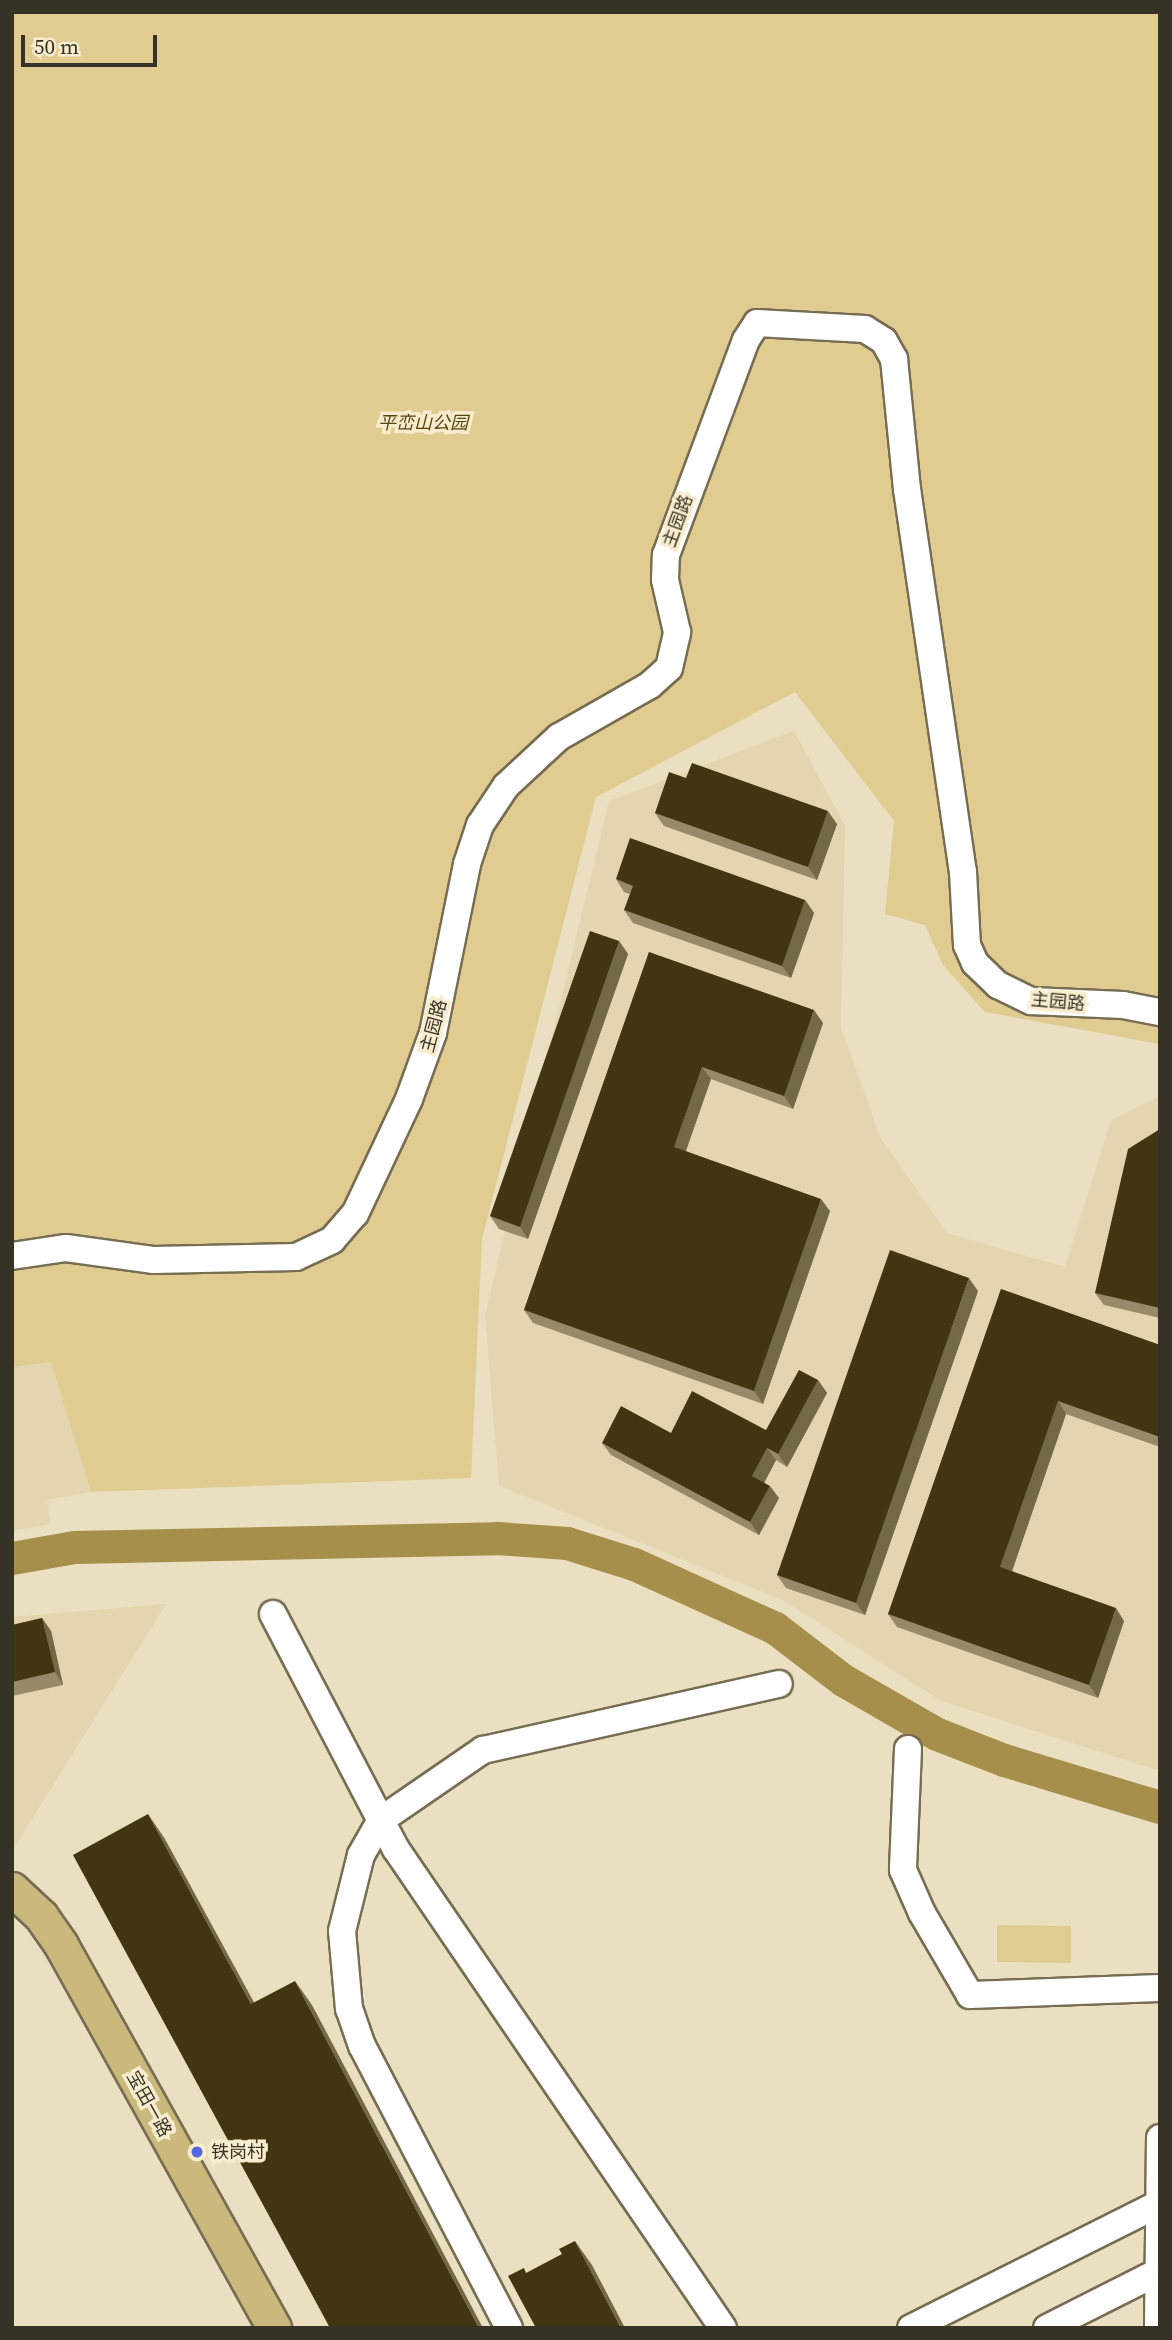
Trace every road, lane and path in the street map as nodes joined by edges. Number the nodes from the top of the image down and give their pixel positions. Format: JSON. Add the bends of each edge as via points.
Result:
{"nodes":[{"id":1,"x":1160,"y":1012,"type":"edge"},
{"id":2,"x":12,"y":1256,"type":"edge"},
{"id":3,"x":273,"y":1614,"type":"dead end"},
{"id":4,"x":779,"y":1684,"type":"dead end"},
{"id":5,"x":908,"y":1749,"type":"dead end"},
{"id":6,"x":381,"y":1820,"type":"junction"},
{"id":7,"x":12,"y":1889,"type":"edge"},
{"id":8,"x":12,"y":1916,"type":"edge"},
{"id":9,"x":1160,"y":1988,"type":"edge"},
{"id":10,"x":1160,"y":2138,"type":"edge"},
{"id":11,"x":1159,"y":2204,"type":"edge"},
{"id":12,"x":1158,"y":2272,"type":"edge"},
{"id":13,"x":248,"y":2328,"type":"edge"},
{"id":14,"x":274,"y":2328,"type":"edge"},
{"id":15,"x":509,"y":2328,"type":"edge"},
{"id":16,"x":723,"y":2328,"type":"edge"},
{"id":17,"x":911,"y":2328,"type":"edge"},
{"id":18,"x":1047,"y":2328,"type":"edge"},
{"id":19,"x":1158,"y":2328,"type":"edge"}],
"edges":[{"from":1,"to":2,"type":"street","name":"主园路","via":[[1123,1005],[1031,1001],[998,985],[975,963],[967,945],[962,872],[906,489],[894,359],[884,341],[865,329],[757,323],[746,340],[666,555],[665,580],[677,632],[669,668],[650,685],[559,737],[506,786],[480,825],[467,864],[433,1033],[409,1099],[355,1214],[331,1240],[296,1257],[154,1260],[66,1248]]},
{"from":3,"to":6,"type":"street"},
{"from":4,"to":6,"type":"street","via":[[483,1750]]},
{"from":5,"to":9,"type":"street","via":[[903,1870],[970,1995]]},
{"from":6,"to":15,"type":"street","via":[[361,1855],[346,1905],[342,1970],[349,2009],[362,2046]]},
{"from":6,"to":16,"type":"street","via":[[396,1849]]},
{"from":7,"to":14,"type":"main road","name":"宝田一路","via":[[41,1916],[61,1945]]},
{"from":8,"to":13,"type":"main road","name":"宝田一路","via":[[45,1960]]},
{"from":10,"to":11,"type":"street"},
{"from":11,"to":12,"type":"street"},
{"from":11,"to":17,"type":"street"},
{"from":12,"to":18,"type":"street"},
{"from":12,"to":19,"type":"street"}]}
